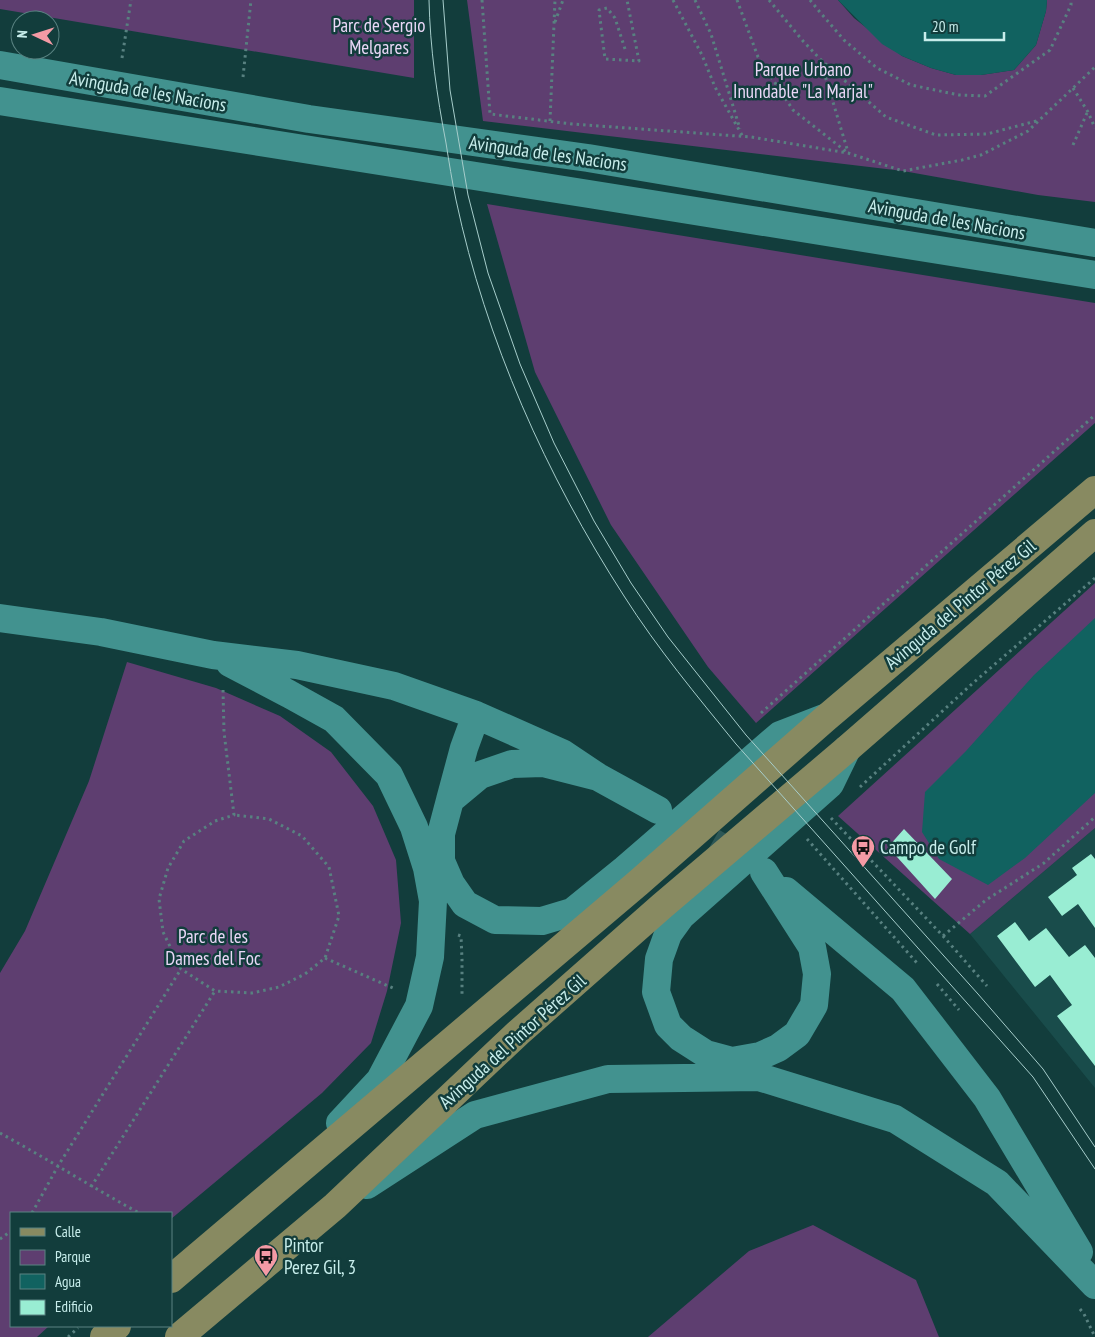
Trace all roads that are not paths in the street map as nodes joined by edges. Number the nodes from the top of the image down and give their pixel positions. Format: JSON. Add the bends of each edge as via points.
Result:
{"nodes":[{"id":1,"x":0,"y":65,"type":"edge"},
{"id":2,"x":0,"y":101,"type":"edge"},
{"id":3,"x":1095,"y":243,"type":"edge"},
{"id":4,"x":1095,"y":276,"type":"edge"},
{"id":5,"x":1095,"y":490,"type":"edge"},
{"id":6,"x":1095,"y":533,"type":"edge"},
{"id":7,"x":0,"y":618,"type":"edge"},
{"id":8,"x":213,"y":654,"type":"junction"},
{"id":9,"x":476,"y":715,"type":"junction"},
{"id":10,"x":598,"y":777,"type":"junction"},
{"id":11,"x":450,"y":800,"type":"junction"},
{"id":12,"x":658,"y":810,"type":"tunnel mouth"},
{"id":13,"x":631,"y":876,"type":"junction"},
{"id":14,"x":671,"y":911,"type":"junction"},
{"id":15,"x":291,"y":1176,"type":"junction"},
{"id":16,"x":335,"y":1206,"type":"junction"},
{"id":17,"x":172,"y":1278,"type":"edge"},
{"id":18,"x":1095,"y":1280,"type":"edge"},
{"id":19,"x":1087,"y":1296,"type":"edge"},
{"id":20,"x":116,"y":1327,"type":"edge"},
{"id":21,"x":104,"y":1337,"type":"edge"},
{"id":22,"x":180,"y":1337,"type":"edge"}],
"edges":[{"from":1,"to":3,"type":"street","name":"Avinguda de les Nacions","via":[[309,119],[588,158]]},
{"from":2,"to":4,"type":"street","name":"Avinguda de les Nacions"},
{"from":5,"to":13,"type":"main road","name":"Avinguda del Pintor Pérez Gil","via":[[826,718]]},
{"from":6,"to":14,"type":"main road","name":"Avinguda del Pintor Pérez Gil","via":[[847,748]]},
{"from":7,"to":8,"type":"street","via":[[101,632]]},
{"from":8,"to":9,"type":"street","via":[[296,665],[394,686]]},
{"from":8,"to":15,"type":"street","via":[[334,719],[389,775],[414,827],[433,901],[430,957],[419,1006],[380,1080]]},
{"from":9,"to":10,"type":"street","via":[[562,753]]},
{"from":9,"to":11,"type":"street"},
{"from":10,"to":11,"type":"street","via":[[543,763],[512,764],[480,775]]},
{"from":10,"to":12,"type":"street"},
{"from":11,"to":13,"type":"street","name":"Avinguda del Pintor Pérez Gil","via":[[440,834],[441,861],[465,904],[495,920],[542,922],[572,912]]},
{"from":13,"to":15,"type":"main road","name":"Avinguda del Pintor Pérez Gil"},
{"from":14,"to":16,"type":"main road","name":"Avinguda del Pintor Pérez Gil","via":[[518,1033]]},
{"from":14,"to":18,"type":"street","via":[[668,934],[659,959],[656,992],[668,1024],[706,1054],[732,1061],[760,1056],[798,1034],[814,1006],[818,974],[812,947],[764,872],[902,990],[987,1098]]},
{"from":15,"to":17,"type":"main road","name":"Avinguda del Pintor Pérez Gil"},
{"from":16,"to":19,"type":"street","via":[[475,1115],[608,1079],[759,1077],[895,1119],[997,1183]]},
{"from":16,"to":22,"type":"main road","name":"Avinguda del Pintor Pérez Gil"},
{"from":20,"to":21,"type":"main road"}]}
